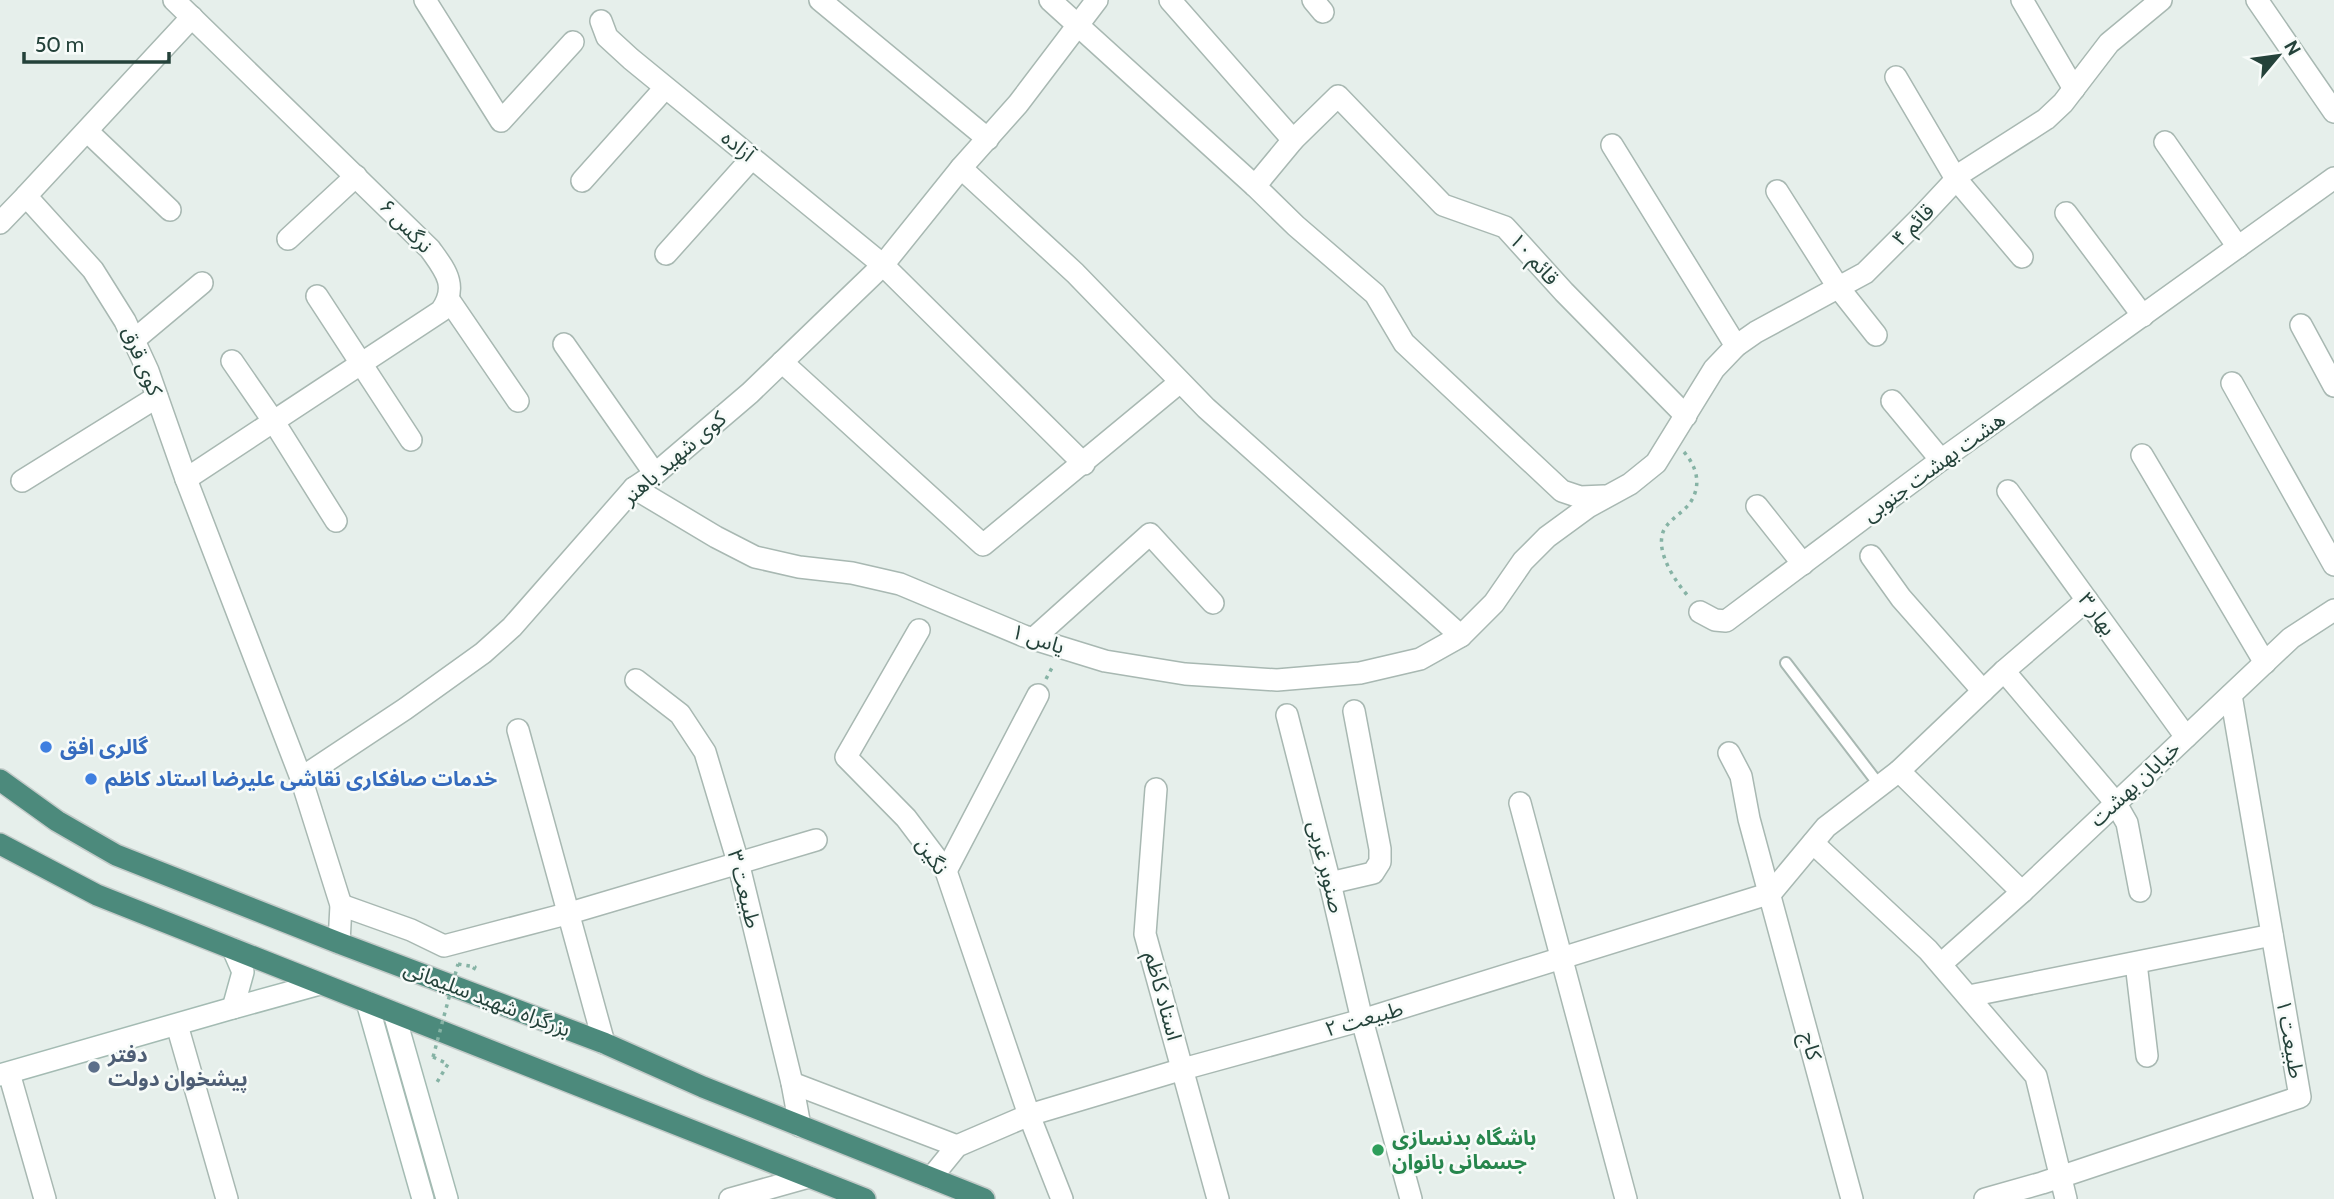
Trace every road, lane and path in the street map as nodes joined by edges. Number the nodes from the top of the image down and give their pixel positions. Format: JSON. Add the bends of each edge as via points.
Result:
{"nodes":[{"id":1,"x":174,"y":0,"type":"edge"},
{"id":2,"x":425,"y":0,"type":"edge"},
{"id":3,"x":820,"y":0,"type":"edge"},
{"id":4,"x":1050,"y":0,"type":"edge"},
{"id":5,"x":1097,"y":0,"type":"edge"},
{"id":6,"x":1170,"y":0,"type":"edge"},
{"id":7,"x":2022,"y":0,"type":"edge"},
{"id":8,"x":2258,"y":0,"type":"edge"},
{"id":9,"x":2159,"y":1,"type":"edge"},
{"id":10,"x":192,"y":17,"type":"junction"},
{"id":11,"x":601,"y":21,"type":"dead end"},
{"id":12,"x":1078,"y":25,"type":"junction"},
{"id":13,"x":573,"y":42,"type":"dead end"},
{"id":14,"x":1896,"y":77,"type":"dead end"},
{"id":15,"x":665,"y":88,"type":"junction"},
{"id":16,"x":2074,"y":89,"type":"junction"},
{"id":17,"x":2334,"y":112,"type":"edge"},
{"id":18,"x":87,"y":131,"type":"junction"},
{"id":19,"x":988,"y":139,"type":"junction"},
{"id":20,"x":1293,"y":140,"type":"junction"},
{"id":21,"x":2165,"y":142,"type":"dead end"},
{"id":22,"x":1612,"y":145,"type":"dead end"},
{"id":23,"x":751,"y":158,"type":"junction"},
{"id":24,"x":961,"y":168,"type":"junction"},
{"id":25,"x":356,"y":176,"type":"junction"},
{"id":26,"x":2334,"y":178,"type":"edge"},
{"id":27,"x":1956,"y":179,"type":"junction"},
{"id":28,"x":582,"y":181,"type":"dead end"},
{"id":29,"x":1255,"y":186,"type":"junction"},
{"id":30,"x":1777,"y":191,"type":"dead end"},
{"id":31,"x":26,"y":197,"type":"junction"},
{"id":32,"x":170,"y":210,"type":"dead end"},
{"id":33,"x":2066,"y":213,"type":"dead end"},
{"id":34,"x":0,"y":223,"type":"edge"},
{"id":35,"x":288,"y":239,"type":"dead end"},
{"id":36,"x":2238,"y":247,"type":"junction"},
{"id":37,"x":666,"y":254,"type":"dead end"},
{"id":38,"x":2022,"y":257,"type":"dead end"},
{"id":39,"x":883,"y":265,"type":"junction"},
{"id":40,"x":202,"y":284,"type":"dead end"},
{"id":41,"x":1838,"y":287,"type":"junction"},
{"id":42,"x":317,"y":296,"type":"dead end"},
{"id":43,"x":449,"y":300,"type":"junction"},
{"id":44,"x":2143,"y":316,"type":"junction"},
{"id":45,"x":2301,"y":325,"type":"dead end"},
{"id":46,"x":1876,"y":335,"type":"dead end"},
{"id":47,"x":134,"y":341,"type":"junction"},
{"id":48,"x":564,"y":344,"type":"dead end"},
{"id":49,"x":1737,"y":346,"type":"junction"},
{"id":50,"x":232,"y":361,"type":"dead end"},
{"id":51,"x":782,"y":362,"type":"junction"},
{"id":52,"x":360,"y":364,"type":"junction"},
{"id":53,"x":1181,"y":382,"type":"junction"},
{"id":54,"x":2232,"y":383,"type":"dead end"},
{"id":55,"x":2334,"y":386,"type":"edge"},
{"id":56,"x":158,"y":397,"type":"junction"},
{"id":57,"x":518,"y":401,"type":"dead end"},
{"id":58,"x":1892,"y":401,"type":"dead end"},
{"id":59,"x":1686,"y":415,"type":"junction"},
{"id":60,"x":274,"y":422,"type":"junction"},
{"id":61,"x":411,"y":440,"type":"dead end"},
{"id":62,"x":1667,"y":446,"type":"junction"},
{"id":63,"x":2142,"y":455,"type":"dead end"},
{"id":64,"x":1941,"y":460,"type":"junction"},
{"id":65,"x":1084,"y":464,"type":"junction"},
{"id":66,"x":655,"y":474,"type":"junction"},
{"id":67,"x":186,"y":479,"type":"junction"},
{"id":68,"x":22,"y":481,"type":"dead end"},
{"id":69,"x":634,"y":488,"type":"junction"},
{"id":70,"x":2008,"y":491,"type":"dead end"},
{"id":71,"x":1609,"y":496,"type":"junction"},
{"id":72,"x":1757,"y":506,"type":"dead end"},
{"id":73,"x":336,"y":521,"type":"dead end"},
{"id":74,"x":1871,"y":556,"type":"dead end"},
{"id":75,"x":1803,"y":565,"type":"junction"},
{"id":76,"x":2334,"y":565,"type":"edge"},
{"id":77,"x":2087,"y":600,"type":"junction"},
{"id":78,"x":1213,"y":603,"type":"dead end"},
{"id":79,"x":2334,"y":610,"type":"edge"},
{"id":80,"x":1700,"y":612,"type":"joint"},
{"id":81,"x":919,"y":630,"type":"dead end"},
{"id":82,"x":1461,"y":636,"type":"junction"},
{"id":83,"x":1033,"y":639,"type":"junction"},
{"id":84,"x":1064,"y":647,"type":"junction"},
{"id":85,"x":1786,"y":663,"type":"dead end"},
{"id":86,"x":2265,"y":663,"type":"junction"},
{"id":87,"x":2004,"y":671,"type":"junction"},
{"id":88,"x":636,"y":680,"type":"dead end"},
{"id":89,"x":1983,"y":691,"type":"junction"},
{"id":90,"x":1038,"y":695,"type":"joint"},
{"id":91,"x":2231,"y":695,"type":"junction"},
{"id":92,"x":1354,"y":711,"type":"dead end"},
{"id":93,"x":1287,"y":715,"type":"dead end"},
{"id":94,"x":518,"y":730,"type":"dead end"},
{"id":95,"x":2186,"y":737,"type":"junction"},
{"id":96,"x":1729,"y":753,"type":"dead end"},
{"id":97,"x":1899,"y":771,"type":"junction"},
{"id":98,"x":301,"y":778,"type":"junction"},
{"id":99,"x":0,"y":780,"type":"edge"},
{"id":100,"x":1880,"y":786,"type":"junction"},
{"id":101,"x":1156,"y":789,"type":"dead end"},
{"id":102,"x":2115,"y":802,"type":"junction"},
{"id":103,"x":1520,"y":803,"type":"dead end"},
{"id":104,"x":816,"y":840,"type":"dead end"},
{"id":105,"x":1813,"y":843,"type":"junction"},
{"id":106,"x":0,"y":844,"type":"edge"},
{"id":107,"x":738,"y":862,"type":"junction"},
{"id":108,"x":946,"y":871,"type":"junction"},
{"id":109,"x":1330,"y":883,"type":"junction"},
{"id":110,"x":2140,"y":891,"type":"dead end"},
{"id":111,"x":2022,"y":892,"type":"junction"},
{"id":112,"x":1771,"y":893,"type":"junction"},
{"id":113,"x":341,"y":905,"type":"junction"},
{"id":114,"x":570,"y":913,"type":"junction"},
{"id":115,"x":2272,"y":936,"type":"junction"},
{"id":116,"x":338,"y":943,"type":"junction"},
{"id":117,"x":233,"y":949,"type":"junction"},
{"id":118,"x":1562,"y":959,"type":"junction"},
{"id":119,"x":2136,"y":963,"type":"junction"},
{"id":120,"x":1941,"y":964,"type":"junction"},
{"id":121,"x":475,"y":967,"type":"dead end"},
{"id":122,"x":320,"y":984,"type":"junction"},
{"id":123,"x":1969,"y":996,"type":"junction"},
{"id":124,"x":367,"y":1002,"type":"junction"},
{"id":125,"x":233,"y":1009,"type":"junction"},
{"id":126,"x":394,"y":1013,"type":"junction"},
{"id":127,"x":1362,"y":1020,"type":"junction"},
{"id":128,"x":177,"y":1024,"type":"junction"},
{"id":129,"x":604,"y":1043,"type":"junction"},
{"id":130,"x":2147,"y":1056,"type":"dead end"},
{"id":131,"x":447,"y":1064,"type":"dead end"},
{"id":132,"x":1183,"y":1069,"type":"junction"},
{"id":133,"x":5,"y":1074,"type":"edge"},
{"id":134,"x":792,"y":1083,"type":"junction"},
{"id":135,"x":1029,"y":1115,"type":"junction"},
{"id":136,"x":800,"y":1126,"type":"junction"},
{"id":137,"x":957,"y":1146,"type":"junction"},
{"id":138,"x":809,"y":1177,"type":"junction"},
{"id":139,"x":2061,"y":1177,"type":"junction"},
{"id":140,"x":931,"y":1178,"type":"junction"},
{"id":141,"x":845,"y":1195,"type":"edge"},
{"id":142,"x":45,"y":1199,"type":"edge"},
{"id":143,"x":227,"y":1199,"type":"edge"},
{"id":144,"x":423,"y":1199,"type":"edge"},
{"id":145,"x":447,"y":1199,"type":"edge"},
{"id":146,"x":730,"y":1199,"type":"edge"},
{"id":147,"x":864,"y":1199,"type":"edge"},
{"id":148,"x":984,"y":1199,"type":"edge"},
{"id":149,"x":1062,"y":1199,"type":"edge"},
{"id":150,"x":1218,"y":1199,"type":"edge"},
{"id":151,"x":1411,"y":1199,"type":"edge"},
{"id":152,"x":1626,"y":1199,"type":"edge"},
{"id":153,"x":1852,"y":1199,"type":"edge"},
{"id":154,"x":1984,"y":1199,"type":"edge"},
{"id":155,"x":2066,"y":1199,"type":"edge"}],
"edges":[{"from":1,"to":10,"type":"street","name":"نرگس ۶"},
{"from":2,"to":13,"type":"street","via":[[501,121]]},
{"from":3,"to":19,"type":"street"},
{"from":4,"to":12,"type":"street"},
{"from":5,"to":12,"type":"street","name":"کوی شهید باهنر"},
{"from":6,"to":20,"type":"street"},
{"from":7,"to":16,"type":"street"},
{"from":8,"to":17,"type":"street"},
{"from":9,"to":16,"type":"street","name":"قائم ۴","via":[[2109,43]]},
{"from":10,"to":18,"type":"street"},
{"from":10,"to":25,"type":"street","name":"نرگس ۶"},
{"from":11,"to":15,"type":"street","name":"آزاده","via":[[607,37]]},
{"from":12,"to":19,"type":"street","name":"کوی شهید باهنر"},
{"from":12,"to":29,"type":"street"},
{"from":14,"to":27,"type":"street"},
{"from":15,"to":23,"type":"street","name":"آزاده"},
{"from":15,"to":28,"type":"street"},
{"from":16,"to":27,"type":"street","name":"قائم ۴","via":[[2046,119]]},
{"from":18,"to":31,"type":"street"},
{"from":18,"to":32,"type":"street"},
{"from":19,"to":24,"type":"street","name":"کوی شهید باهنر"},
{"from":20,"to":29,"type":"street"},
{"from":20,"to":59,"type":"street","name":"قائم ۱۰","via":[[1338,96],[1443,205],[1505,227]]},
{"from":21,"to":36,"type":"street"},
{"from":22,"to":49,"type":"street"},
{"from":23,"to":37,"type":"street"},
{"from":23,"to":39,"type":"street","name":"آزاده"},
{"from":24,"to":39,"type":"street","name":"کوی شهید باهنر"},
{"from":24,"to":53,"type":"street","via":[[1075,273]]},
{"from":25,"to":35,"type":"street"},
{"from":25,"to":43,"type":"street","name":"نرگس ۶","via":[[430,248],[444,269]]},
{"from":26,"to":36,"type":"street","name":"هشت بهشت جنوبی"},
{"from":27,"to":38,"type":"street"},
{"from":27,"to":41,"type":"street","name":"قائم ۴","via":[[1880,259]]},
{"from":29,"to":71,"type":"street","via":[[1375,294],[1404,343],[1562,491],[1580,497]]},
{"from":30,"to":41,"type":"street"},
{"from":31,"to":34,"type":"street"},
{"from":31,"to":47,"type":"street","name":"کوی قرق","via":[[93,270]]},
{"from":33,"to":44,"type":"street"},
{"from":36,"to":44,"type":"street","name":"هشت بهشت جنوبی"},
{"from":39,"to":51,"type":"street","name":"کوی شهید باهنر"},
{"from":39,"to":65,"type":"street","name":"آزاده"},
{"from":40,"to":47,"type":"street"},
{"from":41,"to":46,"type":"street"},
{"from":41,"to":49,"type":"street","name":"قائم ۴"},
{"from":42,"to":52,"type":"street"},
{"from":43,"to":52,"type":"street","via":[[441,311]]},
{"from":43,"to":57,"type":"street"},
{"from":44,"to":64,"type":"street","name":"هشت بهشت جنوبی"},
{"from":45,"to":55,"type":"street"},
{"from":47,"to":56,"type":"street","name":"کوی قرق"},
{"from":48,"to":66,"type":"street"},
{"from":49,"to":59,"type":"street","name":"قائم ۴","via":[[1714,369]]},
{"from":50,"to":60,"type":"street"},
{"from":51,"to":65,"type":"street","via":[[983,545]]},
{"from":51,"to":66,"type":"street","name":"کوی شهید باهنر"},
{"from":52,"to":60,"type":"street"},
{"from":52,"to":61,"type":"street"},
{"from":53,"to":65,"type":"street"},
{"from":53,"to":82,"type":"street"},
{"from":54,"to":76,"type":"street"},
{"from":56,"to":67,"type":"street","name":"کوی قرق"},
{"from":56,"to":68,"type":"street"},
{"from":58,"to":64,"type":"street"},
{"from":59,"to":62,"type":"street","name":"قائم ۴"},
{"from":60,"to":67,"type":"street"},
{"from":60,"to":73,"type":"street"},
{"from":62,"to":71,"type":"street","name":"قائم ۴","via":[[1656,463]]},
{"from":62,"to":80,"type":"path","via":[[1682,449],[1698,475],[1691,502],[1662,536],[1667,564]]},
{"from":63,"to":86,"type":"street"},
{"from":64,"to":75,"type":"street","name":"هشت بهشت جنوبی"},
{"from":66,"to":69,"type":"street","name":"کوی شهید باهنر"},
{"from":67,"to":98,"type":"street","name":"کوی قرق"},
{"from":69,"to":83,"type":"street","name":"یاس ۱","via":[[755,557],[900,584]]},
{"from":69,"to":98,"type":"street","name":"کوی شهید باهنر","via":[[512,627],[483,653]]},
{"from":70,"to":77,"type":"street","name":"بهار ۳"},
{"from":71,"to":82,"type":"street","name":"یاس ۱","via":[[1547,537]]},
{"from":72,"to":75,"type":"street"},
{"from":74,"to":89,"type":"street","via":[[1901,598]]},
{"from":75,"to":80,"type":"street","name":"هشت بهشت جنوبی","via":[[1726,621]]},
{"from":77,"to":87,"type":"street"},
{"from":77,"to":95,"type":"street","name":"بهار ۳"},
{"from":78,"to":83,"type":"street","via":[[1150,534]]},
{"from":79,"to":86,"type":"street","name":"خیابان بهشت","via":[[2291,638]]},
{"from":81,"to":108,"type":"street","name":"نگین","via":[[846,757],[906,818]]},
{"from":82,"to":84,"type":"street","name":"یاس ۱","via":[[1420,659],[1360,673],[1277,680],[1185,674],[1105,661]]},
{"from":83,"to":84,"type":"street","name":"یاس ۱"},
{"from":84,"to":90,"type":"path"},
{"from":85,"to":100,"type":"lane"},
{"from":86,"to":91,"type":"street","name":"خیابان بهشت"},
{"from":87,"to":89,"type":"street"},
{"from":87,"to":102,"type":"street"},
{"from":88,"to":107,"type":"street","name":"طبیعت ٣","via":[[680,714],[705,752]]},
{"from":89,"to":97,"type":"street"},
{"from":90,"to":108,"type":"street"},
{"from":91,"to":95,"type":"street","name":"خیابان بهشت"},
{"from":91,"to":115,"type":"street","name":"طبیعت ۱"},
{"from":92,"to":109,"type":"street","via":[[1380,862],[1373,873]]},
{"from":93,"to":109,"type":"street","name":"صنوبر غربی"},
{"from":94,"to":114,"type":"street"},
{"from":95,"to":102,"type":"street","name":"خیابان بهشت"},
{"from":96,"to":112,"type":"street","name":"کاج","via":[[1741,776]]},
{"from":97,"to":100,"type":"street"},
{"from":97,"to":111,"type":"street"},
{"from":98,"to":113,"type":"street"},
{"from":99,"to":116,"type":"highway","name":"بزرگراه شهید سلیمانی","via":[[116,855]]},
{"from":100,"to":105,"type":"street","via":[[1826,827]]},
{"from":101,"to":132,"type":"street","name":"استاد کاظم","via":[[1145,934]]},
{"from":102,"to":110,"type":"street","via":[[2127,823]]},
{"from":102,"to":111,"type":"street","name":"خیابان بهشت"},
{"from":103,"to":118,"type":"street"},
{"from":104,"to":107,"type":"street"},
{"from":105,"to":112,"type":"street"},
{"from":105,"to":120,"type":"street"},
{"from":106,"to":117,"type":"highway","via":[[97,895]]},
{"from":107,"to":114,"type":"street"},
{"from":107,"to":134,"type":"street","name":"طبیعت ٣"},
{"from":108,"to":135,"type":"street","name":"نگین"},
{"from":109,"to":127,"type":"street","name":"صنوبر غربی"},
{"from":111,"to":120,"type":"street","name":"خیابان بهشت"},
{"from":112,"to":118,"type":"street","name":"طبیعت ۲"},
{"from":112,"to":153,"type":"street","name":"کاج"},
{"from":113,"to":114,"type":"street","via":[[444,946]]},
{"from":113,"to":116,"type":"street"},
{"from":114,"to":129,"type":"street"},
{"from":115,"to":119,"type":"street"},
{"from":115,"to":139,"type":"street","name":"طبیعت ۱","via":[[2300,1097]]},
{"from":116,"to":129,"type":"highway","name":"بزرگراه شهید سلیمانی"},
{"from":117,"to":122,"type":"highway"},
{"from":117,"to":125,"type":"street","via":[[243,972]]},
{"from":118,"to":127,"type":"street","name":"طبیعت ۲"},
{"from":118,"to":152,"type":"street"},
{"from":119,"to":123,"type":"street"},
{"from":119,"to":130,"type":"street"},
{"from":120,"to":123,"type":"street"},
{"from":121,"to":131,"type":"path","bridge":true,"via":[[458,964],[433,1057]]},
{"from":122,"to":124,"type":"highway"},
{"from":122,"to":125,"type":"street"},
{"from":123,"to":139,"type":"street","via":[[2036,1076]]},
{"from":124,"to":126,"type":"highway"},
{"from":124,"to":144,"type":"street"},
{"from":125,"to":128,"type":"street"},
{"from":126,"to":138,"type":"highway"},
{"from":126,"to":145,"type":"street"},
{"from":127,"to":132,"type":"street","name":"طبیعت ۲"},
{"from":127,"to":151,"type":"street","name":"صنوبر غربی"},
{"from":128,"to":133,"type":"street"},
{"from":128,"to":143,"type":"street"},
{"from":129,"to":136,"type":"highway","name":"بزرگراه شهید سلیمانی"},
{"from":132,"to":135,"type":"street","name":"طبیعت ۲"},
{"from":132,"to":150,"type":"street","name":"استاد کاظم"},
{"from":133,"to":142,"type":"street"},
{"from":134,"to":136,"type":"street","name":"طبیعت ٣"},
{"from":134,"to":137,"type":"street"},
{"from":135,"to":137,"type":"street","name":"طبیعت ۲"},
{"from":135,"to":149,"type":"street","name":"نگین"},
{"from":136,"to":140,"type":"highway","name":"بزرگراه شهید سلیمانی"},
{"from":137,"to":140,"type":"street"},
{"from":138,"to":141,"type":"highway"},
{"from":138,"to":146,"type":"street"},
{"from":139,"to":154,"type":"street","name":"طبیعت ۱"},
{"from":139,"to":155,"type":"street"},
{"from":140,"to":148,"type":"highway","name":"بزرگراه شهید سلیمانی"},
{"from":141,"to":147,"type":"highway"}]}
